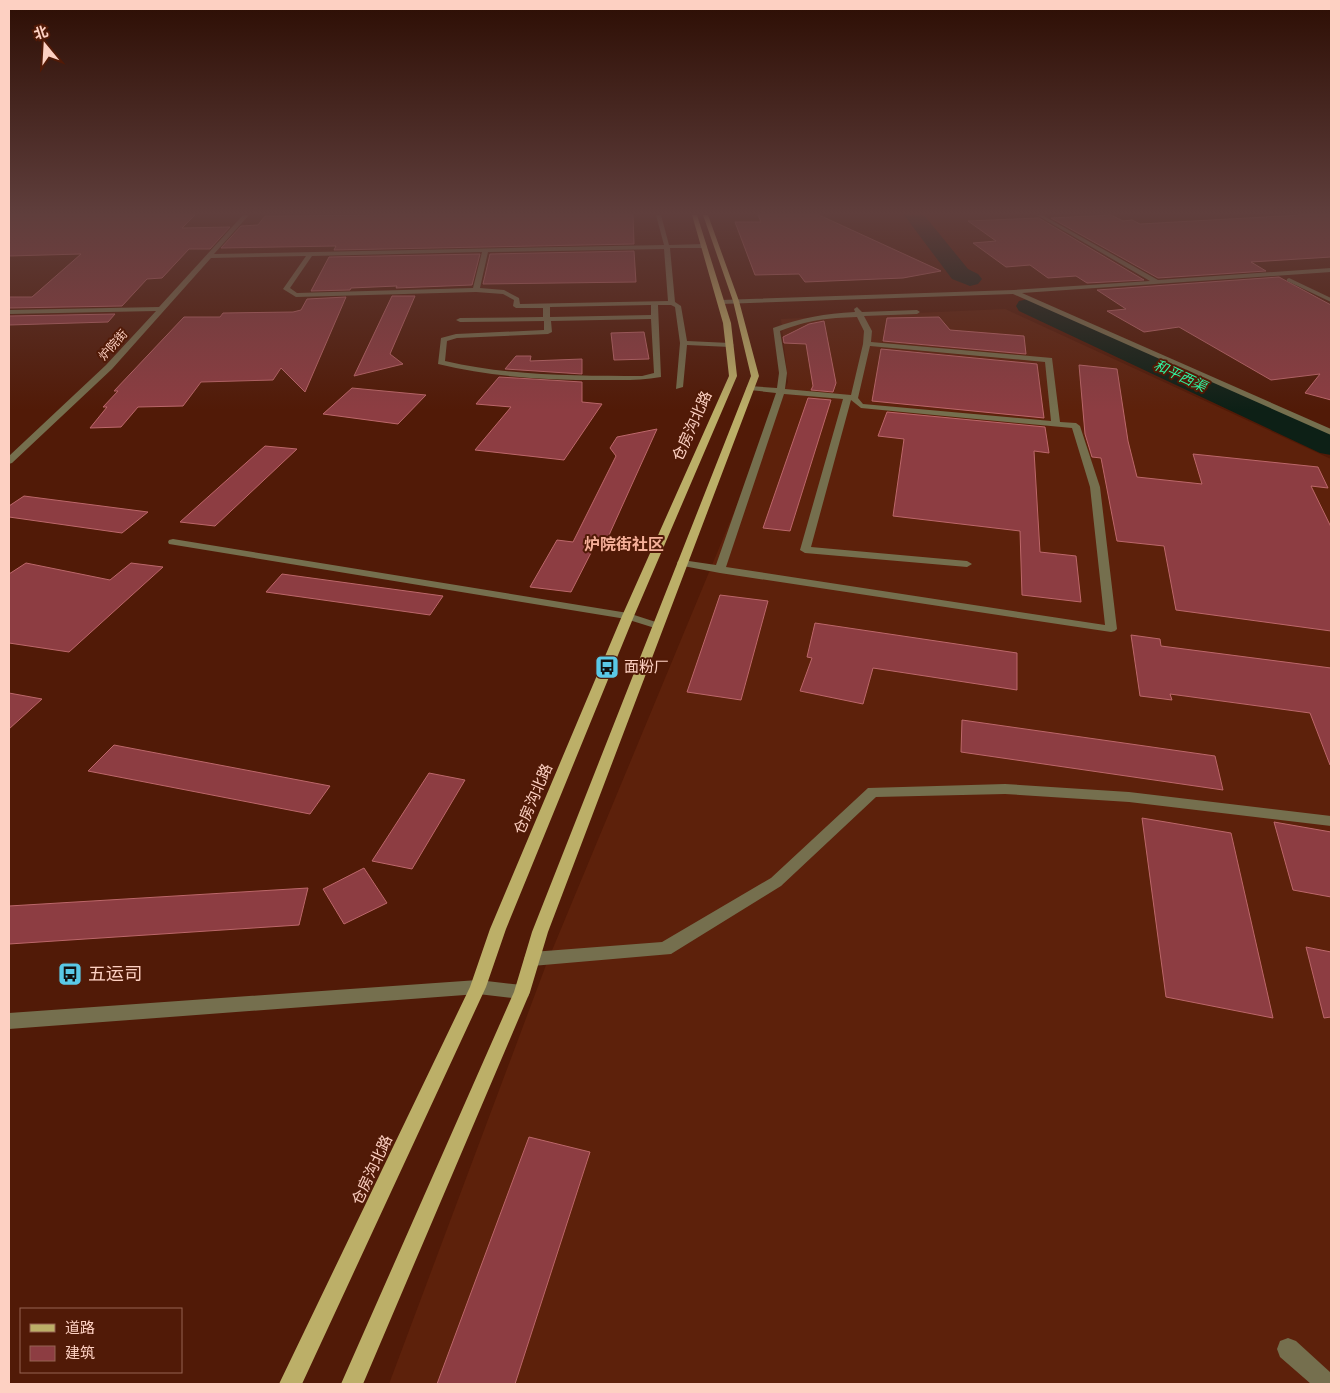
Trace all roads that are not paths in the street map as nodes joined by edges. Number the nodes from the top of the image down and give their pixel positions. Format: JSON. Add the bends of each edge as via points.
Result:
{"nodes":[{"id":1,"x":187,"y":280,"type":"edge"},
{"id":2,"x":292,"y":280,"type":"edge"},
{"id":3,"x":478,"y":280,"type":"edge"},
{"id":4,"x":670,"y":280,"type":"edge"},
{"id":5,"x":714,"y":280,"type":"edge"},
{"id":6,"x":728,"y":280,"type":"edge"},
{"id":7,"x":1153,"y":280,"type":"edge"},
{"id":8,"x":1218,"y":280,"type":"edge"},
{"id":9,"x":1289,"y":280,"type":"joint"},
{"id":10,"x":1162,"y":285,"type":"junction"},
{"id":11,"x":476,"y":290,"type":"junction"},
{"id":12,"x":1018,"y":294,"type":"junction"},
{"id":13,"x":1331,"y":300,"type":"edge"},
{"id":14,"x":654,"y":303,"type":"junction"},
{"id":15,"x":672,"y":303,"type":"junction"},
{"id":16,"x":853,"y":303,"type":"junction"},
{"id":17,"x":721,"y":304,"type":"junction"},
{"id":18,"x":737,"y":304,"type":"junction"},
{"id":19,"x":546,"y":305,"type":"junction"},
{"id":20,"x":161,"y":309,"type":"junction"},
{"id":21,"x":9,"y":312,"type":"edge"},
{"id":22,"x":917,"y":312,"type":"dead end"},
{"id":23,"x":860,"y":315,"type":"junction"},
{"id":24,"x":655,"y":317,"type":"junction"},
{"id":25,"x":547,"y":319,"type":"junction"},
{"id":26,"x":460,"y":320,"type":"dead end"},
{"id":27,"x":684,"y":343,"type":"junction"},
{"id":28,"x":867,"y":344,"type":"junction"},
{"id":29,"x":730,"y":345,"type":"junction"},
{"id":30,"x":679,"y":387,"type":"dead end"},
{"id":31,"x":750,"y":388,"type":"junction"},
{"id":32,"x":781,"y":391,"type":"junction"},
{"id":33,"x":851,"y":398,"type":"junction"},
{"id":34,"x":1056,"y":424,"type":"junction"},
{"id":35,"x":1331,"y":432,"type":"edge"},
{"id":36,"x":9,"y":461,"type":"edge"},
{"id":37,"x":173,"y":542,"type":"dead end"},
{"id":38,"x":682,"y":563,"type":"junction"},
{"id":39,"x":967,"y":564,"type":"dead end"},
{"id":40,"x":720,"y":570,"type":"junction"},
{"id":41,"x":628,"y":616,"type":"junction"},
{"id":42,"x":658,"y":626,"type":"junction"},
{"id":43,"x":1331,"y":821,"type":"edge"},
{"id":44,"x":532,"y":959,"type":"junction"},
{"id":45,"x":478,"y":987,"type":"junction"},
{"id":46,"x":522,"y":992,"type":"junction"},
{"id":47,"x":9,"y":1021,"type":"edge"},
{"id":48,"x":1288,"y":1349,"type":"dead end"},
{"id":49,"x":290,"y":1384,"type":"edge"},
{"id":50,"x":352,"y":1384,"type":"edge"},
{"id":51,"x":1327,"y":1384,"type":"edge"}],
"edges":[{"from":1,"to":20,"type":"street","name":"炉院街"},
{"from":2,"to":11,"type":"street","via":[[286,289],[296,295]]},
{"from":3,"to":11,"type":"street"},
{"from":4,"to":15,"type":"street"},
{"from":5,"to":17,"type":"main road","name":"仓房沟北路"},
{"from":6,"to":18,"type":"main road"},
{"from":7,"to":10,"type":"street"},
{"from":8,"to":10,"type":"street"},
{"from":9,"to":10,"type":"street"},
{"from":9,"to":13,"type":"street"},
{"from":10,"to":12,"type":"street"},
{"from":11,"to":19,"type":"street","via":[[504,292],[517,299],[516,306]]},
{"from":12,"to":16,"type":"street"},
{"from":12,"to":18,"type":"street"},
{"from":12,"to":35,"type":"street"},
{"from":14,"to":15,"type":"street"},
{"from":14,"to":19,"type":"street"},
{"from":14,"to":24,"type":"street"},
{"from":15,"to":27,"type":"street","via":[[678,306]]},
{"from":16,"to":18,"type":"street"},
{"from":16,"to":23,"type":"street"},
{"from":17,"to":18,"type":"street"},
{"from":17,"to":29,"type":"main road","name":"仓房沟北路"},
{"from":18,"to":31,"type":"main road","via":[[755,376]]},
{"from":19,"to":25,"type":"street"},
{"from":20,"to":21,"type":"street"},
{"from":20,"to":36,"type":"street","name":"炉院街","via":[[109,367]]},
{"from":22,"to":23,"type":"street"},
{"from":23,"to":28,"type":"street","via":[[868,331]]},
{"from":23,"to":32,"type":"street","via":[[821,316],[776,330],[783,373]]},
{"from":24,"to":25,"type":"street"},
{"from":24,"to":25,"type":"street","via":[[658,376],[524,377],[441,362],[444,340],[456,336],[548,332]]},
{"from":25,"to":26,"type":"street"},
{"from":27,"to":29,"type":"street"},
{"from":27,"to":30,"type":"street"},
{"from":28,"to":33,"type":"street"},
{"from":28,"to":34,"type":"street","via":[[1049,360]]},
{"from":29,"to":41,"type":"main road","name":"仓房沟北路","via":[[733,376]]},
{"from":31,"to":32,"type":"street"},
{"from":31,"to":38,"type":"main road"},
{"from":32,"to":33,"type":"street"},
{"from":32,"to":40,"type":"street"},
{"from":33,"to":34,"type":"street","via":[[861,406]]},
{"from":33,"to":39,"type":"street","via":[[805,550]]},
{"from":34,"to":40,"type":"street","via":[[1076,426],[1095,486],[1111,629]]},
{"from":37,"to":41,"type":"street"},
{"from":38,"to":40,"type":"street"},
{"from":38,"to":42,"type":"main road"},
{"from":41,"to":42,"type":"street"},
{"from":41,"to":45,"type":"main road","name":"仓房沟北路","via":[[498,928]]},
{"from":42,"to":44,"type":"main road"},
{"from":43,"to":44,"type":"street","via":[[1129,797],[1005,788],[873,792],[776,882],[665,949]]},
{"from":44,"to":46,"type":"main road"},
{"from":45,"to":46,"type":"street"},
{"from":45,"to":47,"type":"street"},
{"from":45,"to":49,"type":"main road","name":"仓房沟北路"},
{"from":46,"to":50,"type":"main road"},
{"from":48,"to":51,"type":"street"}]}
